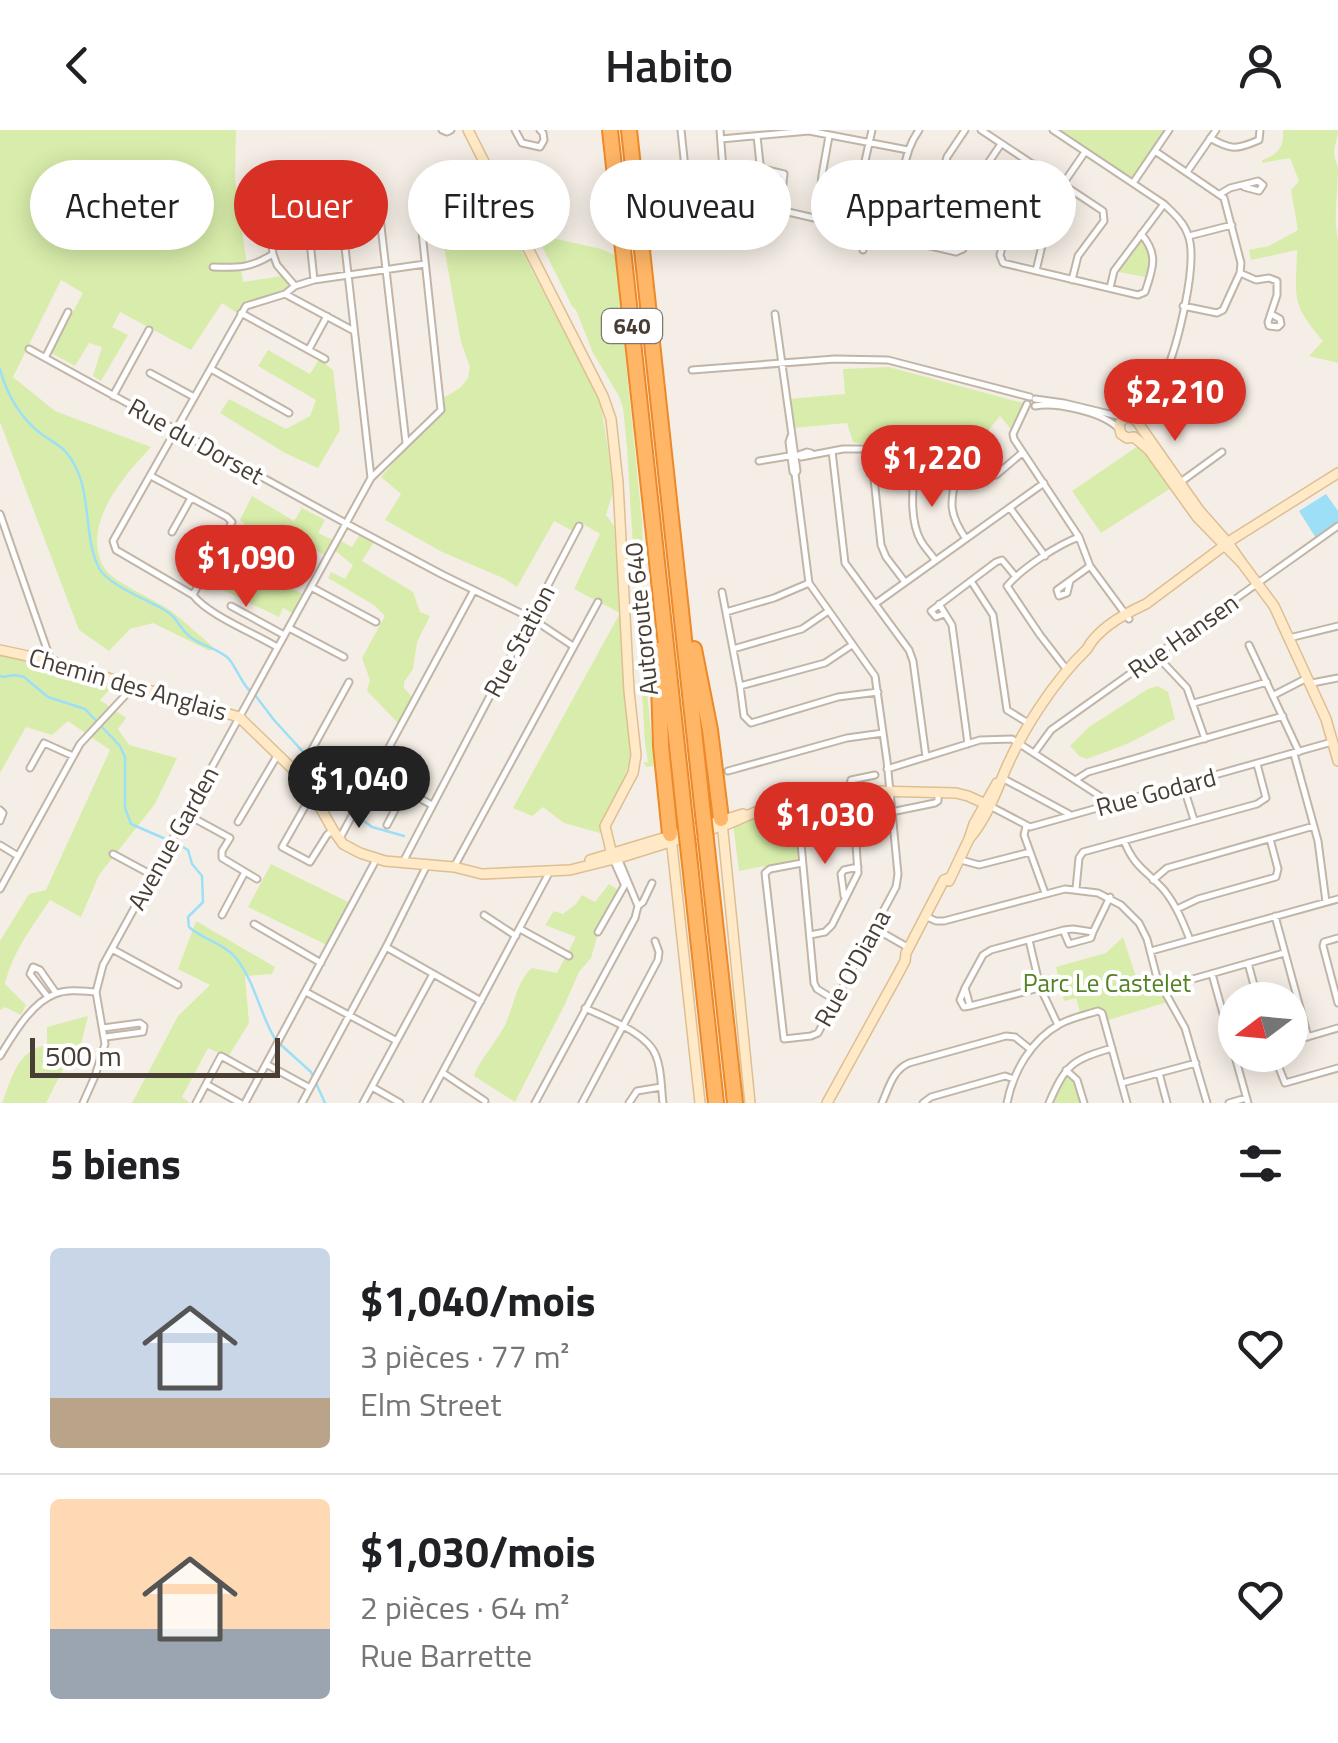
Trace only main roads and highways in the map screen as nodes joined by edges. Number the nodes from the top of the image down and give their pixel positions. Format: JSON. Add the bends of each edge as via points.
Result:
{"nodes":[{"id":1,"x":610,"y":130,"type":"edge"},
{"id":2,"x":629,"y":130,"type":"edge"},
{"id":3,"x":676,"y":565,"type":"junction"},
{"id":4,"x":658,"y":574,"type":"junction"},
{"id":5,"x":722,"y":822,"type":"road end"},
{"id":6,"x":665,"y":840,"type":"road end"},
{"id":7,"x":716,"y":1103,"type":"edge"},
{"id":8,"x":734,"y":1103,"type":"edge"}],
"edges":[{"from":1,"to":4,"type":"highway","name":"Autoroute 640","number":"640"},
{"from":2,"to":3,"type":"highway","name":"Autoroute 640","number":"640"},
{"from":3,"to":5,"type":"highway"},
{"from":3,"to":8,"type":"highway","name":"Autoroute 640","number":"640","bridge":true},
{"from":4,"to":6,"type":"highway"},
{"from":4,"to":7,"type":"highway","name":"Autoroute 640","number":"640","bridge":true}]}
